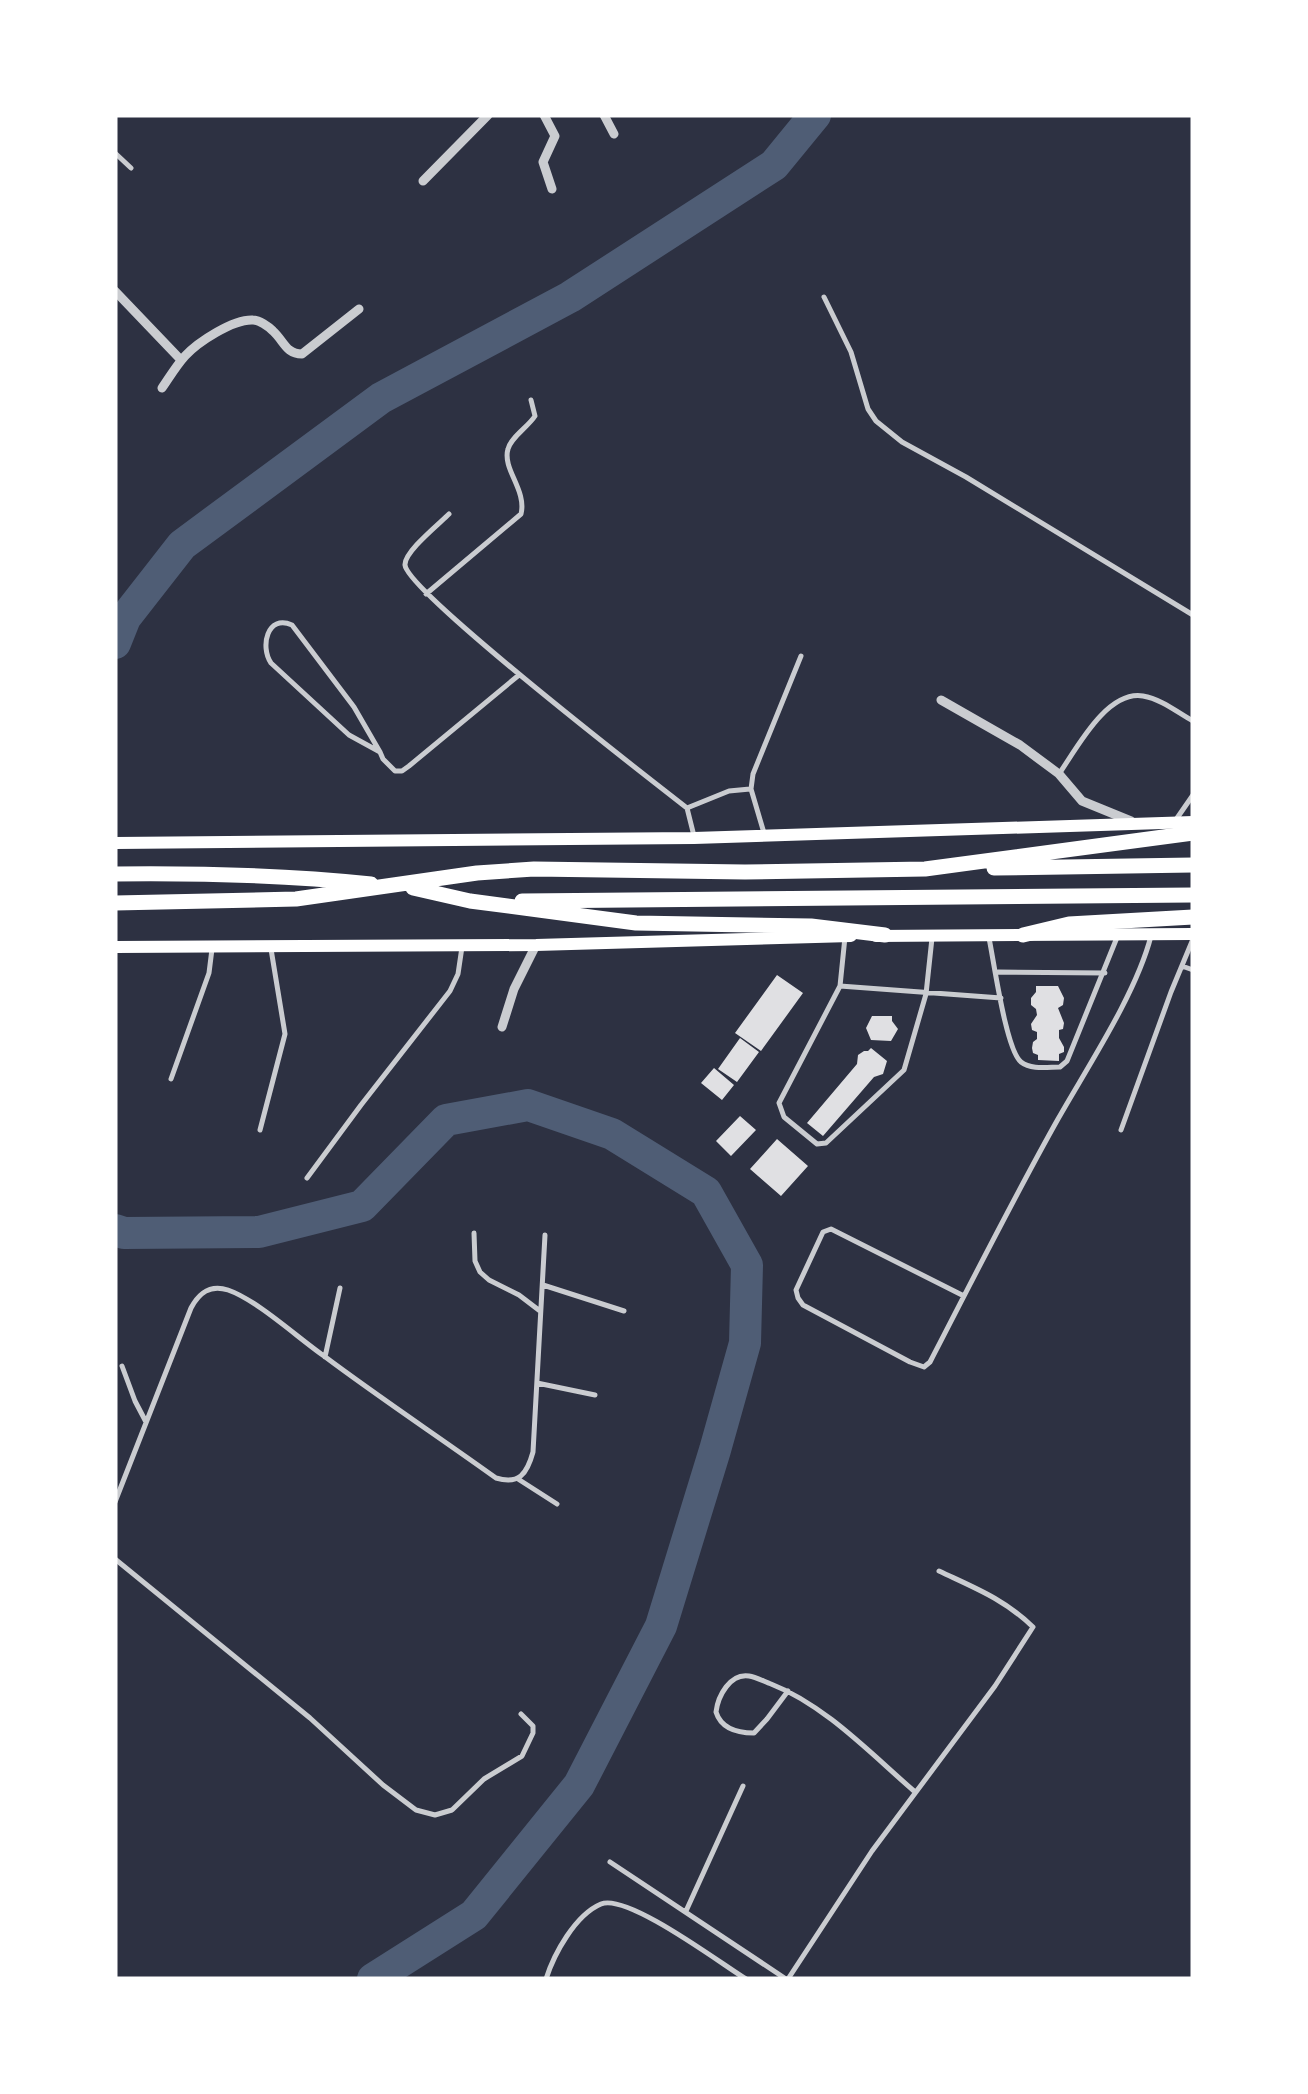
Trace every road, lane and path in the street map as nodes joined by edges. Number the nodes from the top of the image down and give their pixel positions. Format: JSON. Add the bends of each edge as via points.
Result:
{"nodes":[{"id":1,"x":488,"y":115,"type":"edge"},
{"id":2,"x":544,"y":115,"type":"edge"},
{"id":3,"x":604,"y":115,"type":"edge"},
{"id":4,"x":614,"y":134,"type":"dead end"},
{"id":5,"x":115,"y":153,"type":"edge"},
{"id":6,"x":132,"y":168,"type":"dead end"},
{"id":7,"x":424,"y":181,"type":"dead end"},
{"id":8,"x":552,"y":189,"type":"dead end"},
{"id":9,"x":115,"y":291,"type":"edge"},
{"id":10,"x":824,"y":297,"type":"dead end"},
{"id":11,"x":359,"y":309,"type":"dead end"},
{"id":12,"x":181,"y":360,"type":"junction"},
{"id":13,"x":162,"y":388,"type":"dead end"},
{"id":14,"x":532,"y":400,"type":"dead end"},
{"id":15,"x":449,"y":514,"type":"dead end"},
{"id":16,"x":426,"y":594,"type":"junction"},
{"id":17,"x":1193,"y":615,"type":"edge"},
{"id":18,"x":801,"y":656,"type":"dead end"},
{"id":19,"x":519,"y":674,"type":"junction"},
{"id":20,"x":941,"y":700,"type":"dead end"},
{"id":21,"x":1193,"y":721,"type":"edge"},
{"id":22,"x":380,"y":752,"type":"junction"},
{"id":23,"x":1059,"y":774,"type":"junction"},
{"id":24,"x":751,"y":788,"type":"junction"},
{"id":25,"x":1193,"y":795,"type":"edge"},
{"id":26,"x":687,"y":808,"type":"junction"},
{"id":27,"x":1174,"y":822,"type":"junction"},
{"id":28,"x":1193,"y":822,"type":"edge"},
{"id":29,"x":1136,"y":823,"type":"junction"},
{"id":30,"x":1193,"y":833,"type":"edge"},
{"id":31,"x":765,"y":836,"type":"junction"},
{"id":32,"x":694,"y":838,"type":"junction"},
{"id":33,"x":115,"y":843,"type":"edge"},
{"id":34,"x":1193,"y":865,"type":"edge"},
{"id":35,"x":925,"y":869,"type":"junction"},
{"id":36,"x":115,"y":874,"type":"edge"},
{"id":37,"x":1193,"y":896,"type":"edge"},
{"id":38,"x":470,"y":902,"type":"junction"},
{"id":39,"x":115,"y":903,"type":"edge"},
{"id":40,"x":1193,"y":917,"type":"edge"},
{"id":41,"x":1119,"y":932,"type":"junction"},
{"id":42,"x":1151,"y":933,"type":"junction"},
{"id":43,"x":884,"y":935,"type":"junction"},
{"id":44,"x":932,"y":935,"type":"junction"},
{"id":45,"x":1023,"y":935,"type":"junction"},
{"id":46,"x":846,"y":936,"type":"junction"},
{"id":47,"x":988,"y":936,"type":"junction"},
{"id":48,"x":1193,"y":936,"type":"edge"},
{"id":49,"x":462,"y":944,"type":"junction"},
{"id":50,"x":536,"y":944,"type":"junction"},
{"id":51,"x":212,"y":946,"type":"junction"},
{"id":52,"x":271,"y":946,"type":"junction"},
{"id":53,"x":115,"y":948,"type":"edge"},
{"id":54,"x":1182,"y":966,"type":"junction"},
{"id":55,"x":1193,"y":970,"type":"edge"},
{"id":56,"x":997,"y":972,"type":"junction"},
{"id":57,"x":1105,"y":973,"type":"junction"},
{"id":58,"x":840,"y":986,"type":"junction"},
{"id":59,"x":926,"y":994,"type":"junction"},
{"id":60,"x":1001,"y":998,"type":"junction"},
{"id":61,"x":502,"y":1027,"type":"dead end"},
{"id":62,"x":171,"y":1079,"type":"dead end"},
{"id":63,"x":260,"y":1130,"type":"dead end"},
{"id":64,"x":1122,"y":1130,"type":"dead end"},
{"id":65,"x":307,"y":1178,"type":"dead end"},
{"id":66,"x":474,"y":1234,"type":"dead end"},
{"id":67,"x":546,"y":1235,"type":"dead end"},
{"id":68,"x":542,"y":1285,"type":"junction"},
{"id":69,"x":340,"y":1288,"type":"dead end"},
{"id":70,"x":964,"y":1296,"type":"junction"},
{"id":71,"x":541,"y":1312,"type":"junction"},
{"id":72,"x":624,"y":1312,"type":"dead end"},
{"id":73,"x":325,"y":1357,"type":"junction"},
{"id":74,"x":122,"y":1366,"type":"dead end"},
{"id":75,"x":537,"y":1382,"type":"junction"},
{"id":76,"x":595,"y":1395,"type":"dead end"},
{"id":77,"x":146,"y":1422,"type":"junction"},
{"id":78,"x":518,"y":1479,"type":"junction"},
{"id":79,"x":115,"y":1502,"type":"edge"},
{"id":80,"x":557,"y":1504,"type":"dead end"},
{"id":81,"x":115,"y":1559,"type":"edge"},
{"id":82,"x":939,"y":1571,"type":"dead end"},
{"id":83,"x":788,"y":1690,"type":"junction"},
{"id":84,"x":520,"y":1714,"type":"dead end"},
{"id":85,"x":743,"y":1786,"type":"dead end"},
{"id":86,"x":914,"y":1791,"type":"junction"},
{"id":87,"x":610,"y":1862,"type":"dead end"},
{"id":88,"x":686,"y":1912,"type":"junction"},
{"id":89,"x":546,"y":1979,"type":"edge"},
{"id":90,"x":746,"y":1979,"type":"edge"},
{"id":91,"x":787,"y":1979,"type":"edge"}],
"edges":[{"from":1,"to":7,"type":"street"},
{"from":2,"to":8,"type":"street","via":[[555,136],[543,162]]},
{"from":3,"to":4,"type":"street"},
{"from":5,"to":6,"type":"lane"},
{"from":9,"to":12,"type":"street"},
{"from":10,"to":17,"type":"lane","via":[[876,421]]},
{"from":11,"to":12,"type":"street","via":[[302,354],[254,320],[210,336]]},
{"from":12,"to":13,"type":"street"},
{"from":14,"to":16,"type":"lane","via":[[535,416],[508,445],[521,514]]},
{"from":15,"to":16,"type":"lane","via":[[404,562]]},
{"from":16,"to":19,"type":"lane"},
{"from":18,"to":24,"type":"lane"},
{"from":19,"to":22,"type":"lane","via":[[402,770],[390,767]]},
{"from":19,"to":26,"type":"lane"},
{"from":20,"to":23,"type":"street"},
{"from":21,"to":23,"type":"lane","via":[[1157,700],[1121,698]]},
{"from":22,"to":22,"type":"lane","via":[[349,735],[271,663],[265,655],[271,628],[292,626]]},
{"from":23,"to":29,"type":"street","via":[[1082,800]]},
{"from":24,"to":26,"type":"lane"},
{"from":24,"to":31,"type":"lane"},
{"from":25,"to":27,"type":"lane"},
{"from":26,"to":32,"type":"lane"},
{"from":27,"to":28,"type":"main road"},
{"from":27,"to":29,"type":"main road"},
{"from":29,"to":31,"type":"main road"},
{"from":30,"to":35,"type":"highway"},
{"from":31,"to":32,"type":"main road"},
{"from":32,"to":33,"type":"main road"},
{"from":34,"to":35,"type":"highway"},
{"from":35,"to":39,"type":"highway","via":[[534,869],[296,899]]},
{"from":36,"to":38,"type":"highway","via":[[318,878],[424,889]]},
{"from":37,"to":38,"type":"highway"},
{"from":38,"to":43,"type":"highway","via":[[636,923],[811,926]]},
{"from":40,"to":45,"type":"highway","via":[[1069,924]]},
{"from":41,"to":42,"type":"main road"},
{"from":41,"to":45,"type":"main road"},
{"from":41,"to":57,"type":"lane"},
{"from":42,"to":48,"type":"main road"},
{"from":42,"to":70,"type":"lane","via":[[1145,960]]},
{"from":43,"to":44,"type":"main road"},
{"from":43,"to":46,"type":"main road"},
{"from":44,"to":47,"type":"main road"},
{"from":44,"to":59,"type":"lane"},
{"from":45,"to":47,"type":"main road"},
{"from":46,"to":50,"type":"main road"},
{"from":46,"to":58,"type":"lane"},
{"from":47,"to":56,"type":"lane"},
{"from":48,"to":54,"type":"lane"},
{"from":49,"to":50,"type":"main road"},
{"from":49,"to":52,"type":"main road"},
{"from":49,"to":65,"type":"lane","via":[[450,991]]},
{"from":50,"to":61,"type":"street"},
{"from":51,"to":52,"type":"main road"},
{"from":51,"to":53,"type":"main road"},
{"from":51,"to":62,"type":"lane","via":[[209,974]]},
{"from":52,"to":63,"type":"lane","via":[[285,1034]]},
{"from":54,"to":55,"type":"lane"},
{"from":54,"to":64,"type":"lane"},
{"from":56,"to":57,"type":"lane"},
{"from":56,"to":60,"type":"lane"},
{"from":57,"to":60,"type":"lane","via":[[1060,1067],[1025,1065],[1016,1058]]},
{"from":58,"to":59,"type":"lane"},
{"from":58,"to":59,"type":"lane","via":[[779,1104],[817,1144],[826,1143],[904,1070]]},
{"from":59,"to":60,"type":"lane"},
{"from":66,"to":71,"type":"lane","via":[[480,1272]]},
{"from":67,"to":68,"type":"lane"},
{"from":68,"to":71,"type":"lane"},
{"from":68,"to":72,"type":"lane"},
{"from":69,"to":73,"type":"lane"},
{"from":70,"to":70,"type":"lane","via":[[830,1229],[796,1290],[803,1305],[924,1367]]},
{"from":71,"to":75,"type":"lane"},
{"from":73,"to":77,"type":"lane","via":[[230,1291],[204,1291],[191,1308]]},
{"from":73,"to":78,"type":"lane","via":[[496,1478]]},
{"from":74,"to":77,"type":"lane"},
{"from":75,"to":76,"type":"lane"},
{"from":75,"to":78,"type":"lane","via":[[532,1452]]},
{"from":77,"to":79,"type":"lane"},
{"from":78,"to":80,"type":"lane"},
{"from":81,"to":84,"type":"lane","via":[[416,1810],[452,1810],[522,1756],[533,1726]]},
{"from":82,"to":86,"type":"lane","via":[[998,1598],[1033,1627]]},
{"from":83,"to":83,"type":"lane","via":[[754,1733],[724,1725],[716,1712],[739,1676]]},
{"from":83,"to":86,"type":"lane"},
{"from":85,"to":88,"type":"lane"},
{"from":86,"to":91,"type":"lane"},
{"from":87,"to":88,"type":"lane"},
{"from":88,"to":91,"type":"lane"},
{"from":89,"to":90,"type":"lane","via":[[576,1923],[613,1902],[638,1910]]}]}
